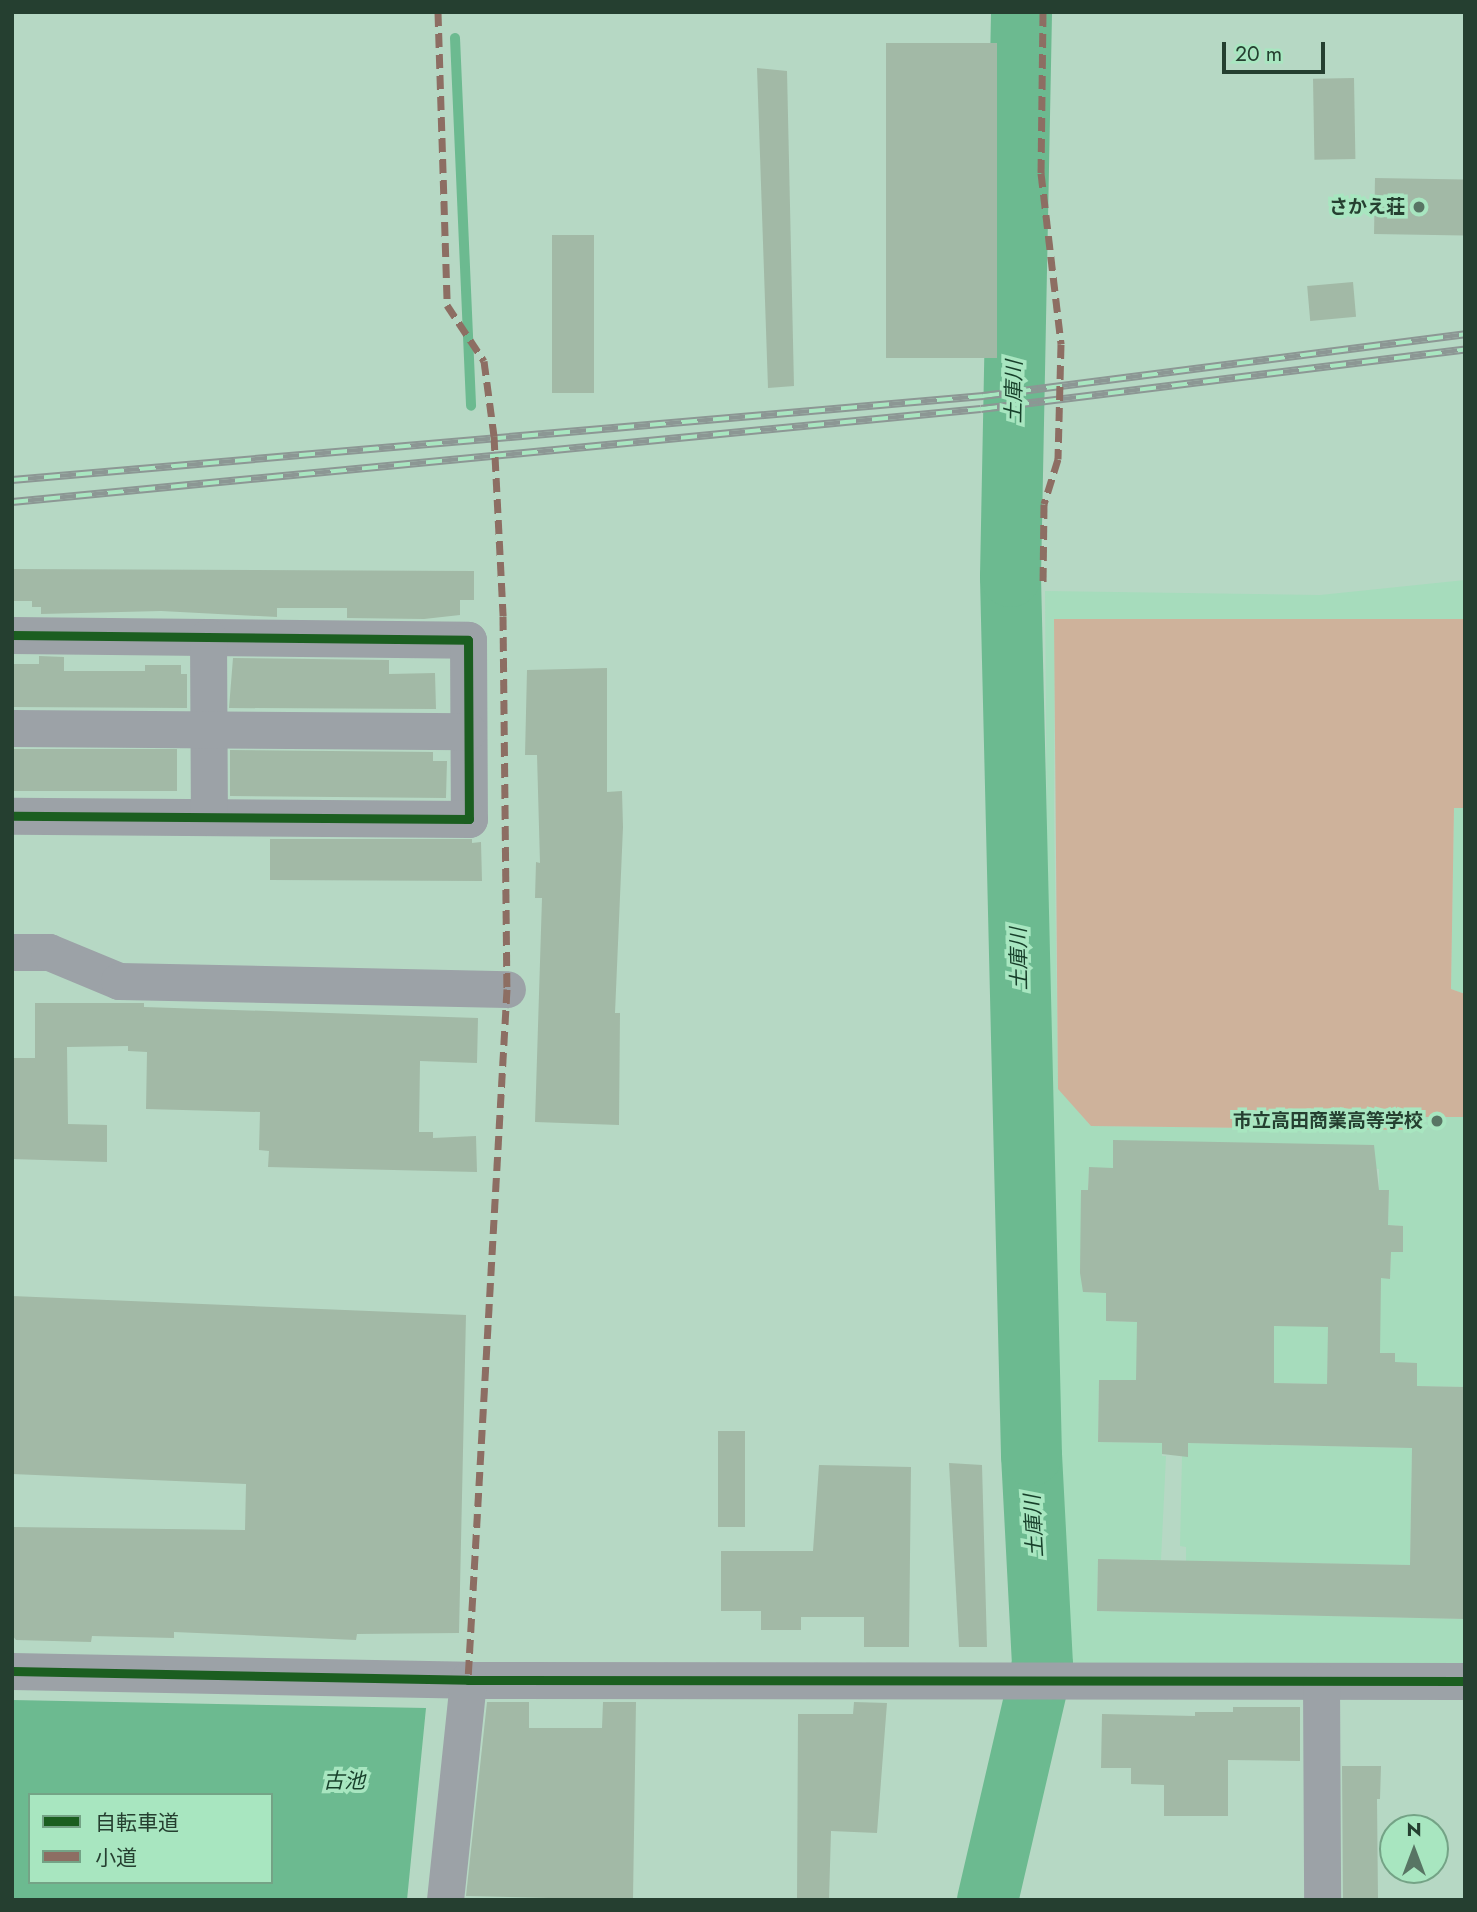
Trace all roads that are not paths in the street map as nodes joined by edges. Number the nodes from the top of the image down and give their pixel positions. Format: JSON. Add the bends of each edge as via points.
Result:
{"nodes":[{"id":1,"x":12,"y":635,"type":"edge"},
{"id":2,"x":208,"y":637,"type":"junction"},
{"id":3,"x":12,"y":728,"type":"edge"},
{"id":4,"x":208,"y":729,"type":"junction"},
{"id":5,"x":468,"y":731,"type":"junction"},
{"id":6,"x":12,"y":816,"type":"edge"},
{"id":7,"x":209,"y":817,"type":"junction"},
{"id":8,"x":12,"y":952,"type":"edge"},
{"id":9,"x":507,"y":989,"type":"dead end"},
{"id":10,"x":12,"y":1671,"type":"edge"},
{"id":11,"x":468,"y":1681,"type":"junction"},
{"id":12,"x":1465,"y":1681,"type":"edge"},
{"id":13,"x":1321,"y":1682,"type":"junction"},
{"id":14,"x":444,"y":1900,"type":"edge"},
{"id":15,"x":1322,"y":1900,"type":"edge"}],
"edges":[{"from":1,"to":2,"type":"street"},
{"from":2,"to":4,"type":"street"},
{"from":2,"to":5,"type":"street","via":[[468,640]]},
{"from":3,"to":4,"type":"street"},
{"from":4,"to":5,"type":"street"},
{"from":4,"to":7,"type":"street"},
{"from":5,"to":7,"type":"street","via":[[469,819]]},
{"from":6,"to":7,"type":"street"},
{"from":8,"to":9,"type":"street","via":[[49,952],[119,981]]},
{"from":10,"to":11,"type":"street"},
{"from":11,"to":13,"type":"street"},
{"from":11,"to":14,"type":"street"},
{"from":12,"to":13,"type":"street"},
{"from":13,"to":15,"type":"street"}]}
